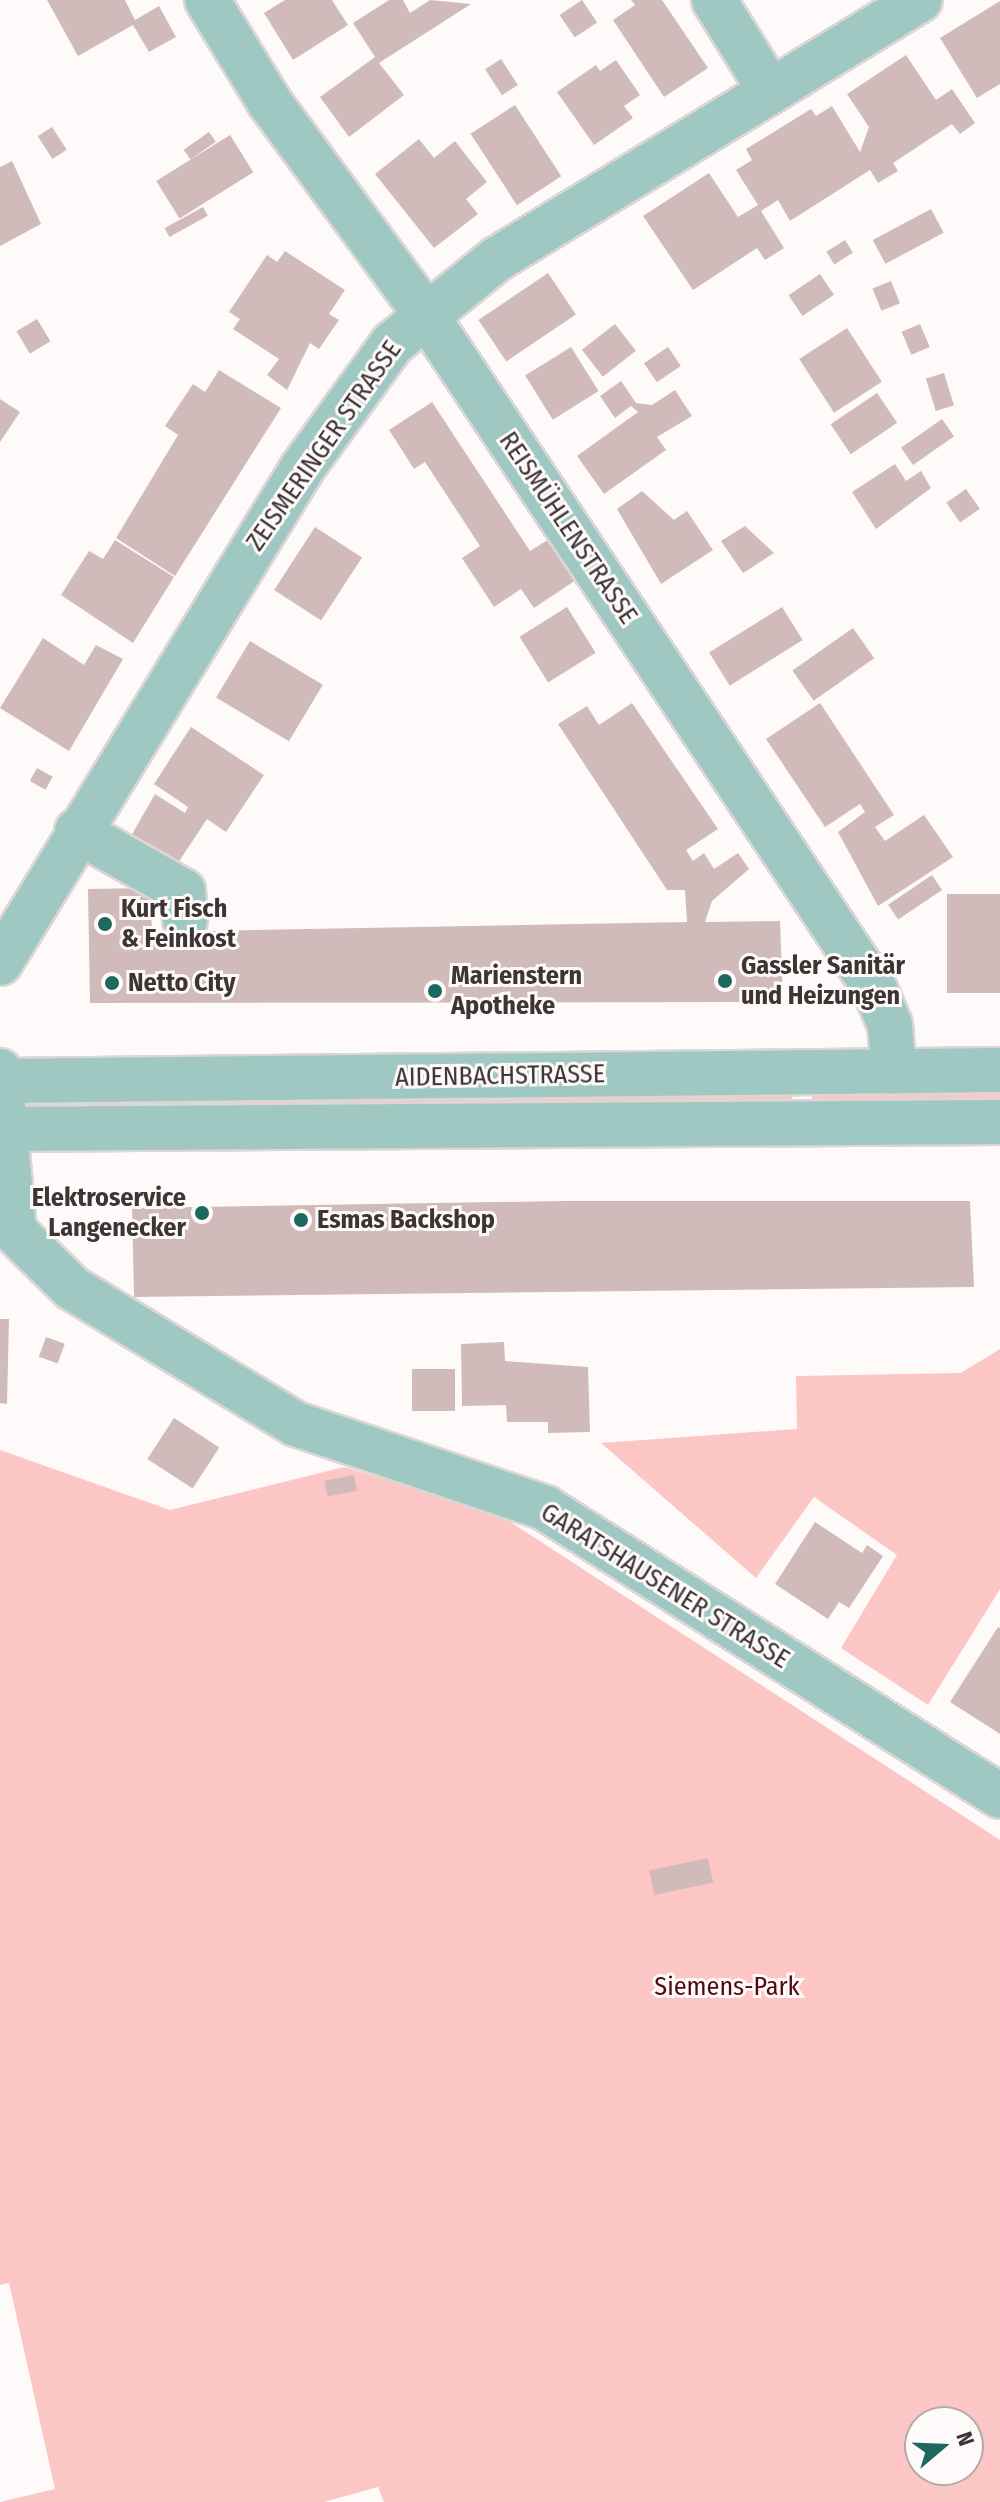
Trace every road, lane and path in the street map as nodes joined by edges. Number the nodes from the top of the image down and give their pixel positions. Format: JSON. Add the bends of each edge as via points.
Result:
{"nodes":[{"id":1,"x":207,"y":0,"type":"edge"},
{"id":2,"x":714,"y":0,"type":"edge"},
{"id":3,"x":920,"y":0,"type":"edge"},
{"id":4,"x":769,"y":89,"type":"junction"},
{"id":5,"x":424,"y":312,"type":"junction"},
{"id":6,"x":77,"y":831,"type":"junction"},
{"id":7,"x":185,"y":920,"type":"dead end"},
{"id":8,"x":4,"y":943,"type":"edge"},
{"id":9,"x":1000,"y":1070,"type":"edge"},
{"id":10,"x":894,"y":1072,"type":"junction"},
{"id":11,"x":1,"y":1099,"type":"edge"},
{"id":12,"x":1000,"y":1122,"type":"edge"},
{"id":13,"x":1000,"y":1796,"type":"edge"}],
"edges":[{"from":1,"to":5,"type":"street","name":"REISMÜHLENSTRASSE","via":[[270,103]]},
{"from":2,"to":4,"type":"street"},
{"from":3,"to":4,"type":"street","name":"ZEISMERINGER STRASSE"},
{"from":4,"to":5,"type":"street","name":"ZEISMERINGER STRASSE"},
{"from":5,"to":6,"type":"street","name":"ZEISMERINGER STRASSE","via":[[303,467]]},
{"from":5,"to":10,"type":"street","name":"REISMÜHLENSTRASSE","via":[[874,987],[890,1025]]},
{"from":6,"to":7,"type":"street","via":[[183,891]]},
{"from":6,"to":8,"type":"street","name":"ZEISMERINGER STRASSE"},
{"from":9,"to":10,"type":"street","name":"AIDENBACHSTRASSE"},
{"from":10,"to":11,"type":"street","name":"AIDENBACHSTRASSE"},
{"from":11,"to":12,"type":"street","name":"AIDENBACHSTRASSE"},
{"from":11,"to":13,"type":"street","name":"GARATSHAUSENER STRASSE","via":[[14,1231],[38,1262],[296,1424],[362,1439],[545,1508]]}]}
